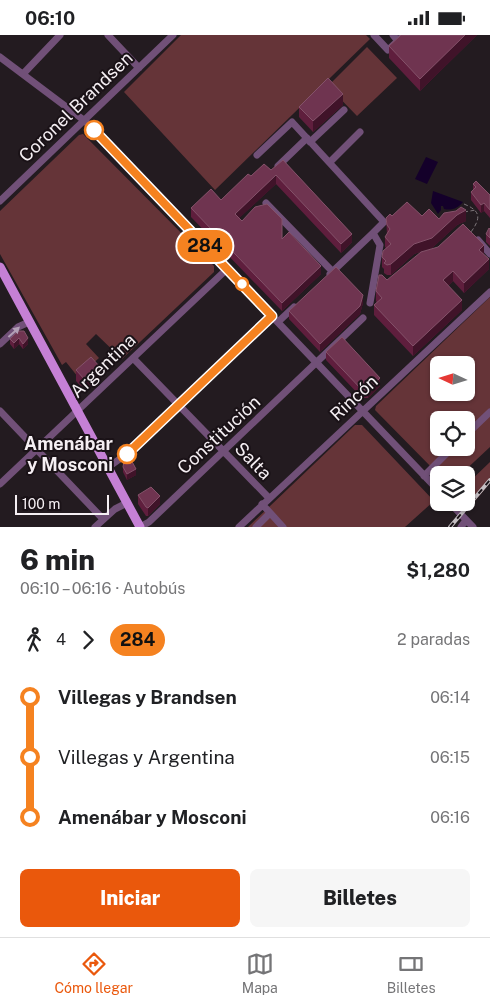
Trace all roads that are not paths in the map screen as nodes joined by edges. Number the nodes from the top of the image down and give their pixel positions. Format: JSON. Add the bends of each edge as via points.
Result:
{"nodes":[{"id":1,"x":60,"y":35,"type":"edge"},
{"id":2,"x":108,"y":35,"type":"edge"},
{"id":3,"x":173,"y":35,"type":"edge"},
{"id":4,"x":374,"y":35,"type":"edge"},
{"id":5,"x":404,"y":35,"type":"edge"},
{"id":6,"x":396,"y":38,"type":"edge"},
{"id":7,"x":0,"y":57,"type":"edge"},
{"id":8,"x":139,"y":68,"type":"junction"},
{"id":9,"x":23,"y":74,"type":"junction"},
{"id":10,"x":344,"y":110,"type":"dead end"},
{"id":11,"x":85,"y":121,"type":"junction"},
{"id":12,"x":360,"y":132,"type":"dead end"},
{"id":13,"x":309,"y":140,"type":"junction"},
{"id":14,"x":257,"y":155,"type":"dead end"},
{"id":15,"x":330,"y":162,"type":"junction"},
{"id":16,"x":274,"y":170,"type":"edge"},
{"id":17,"x":0,"y":201,"type":"edge"},
{"id":18,"x":266,"y":203,"type":"edge"},
{"id":19,"x":373,"y":233,"type":"junction"},
{"id":20,"x":471,"y":233,"type":"edge"},
{"id":21,"x":489,"y":253,"type":"edge"},
{"id":22,"x":0,"y":267,"type":"edge"},
{"id":23,"x":227,"y":269,"type":"junction"},
{"id":24,"x":332,"y":271,"type":"junction"},
{"id":25,"x":325,"y":278,"type":"edge"},
{"id":26,"x":490,"y":292,"type":"edge"},
{"id":27,"x":299,"y":303,"type":"edge"},
{"id":28,"x":370,"y":303,"type":"dead end"},
{"id":29,"x":272,"y":316,"type":"junction"},
{"id":30,"x":363,"y":318,"type":"dead end"},
{"id":31,"x":29,"y":321,"type":"junction"},
{"id":32,"x":278,"y":322,"type":"junction"},
{"id":33,"x":0,"y":345,"type":"edge"},
{"id":34,"x":133,"y":358,"type":"junction"},
{"id":35,"x":317,"y":363,"type":"junction"},
{"id":36,"x":178,"y":405,"type":"junction"},
{"id":37,"x":0,"y":411,"type":"edge"},
{"id":38,"x":77,"y":411,"type":"junction"},
{"id":39,"x":363,"y":411,"type":"junction"},
{"id":40,"x":490,"y":412,"type":"edge"},
{"id":41,"x":475,"y":426,"type":"edge"},
{"id":42,"x":37,"y":449,"type":"junction"},
{"id":43,"x":223,"y":452,"type":"junction"},
{"id":44,"x":444,"y":456,"type":"edge"},
{"id":45,"x":107,"y":468,"type":"junction"},
{"id":46,"x":424,"y":475,"type":"junction"},
{"id":47,"x":430,"y":481,"type":"edge"},
{"id":48,"x":0,"y":484,"type":"edge"},
{"id":49,"x":269,"y":498,"type":"junction"},
{"id":50,"x":127,"y":503,"type":"junction"},
{"id":51,"x":262,"y":504,"type":"junction"},
{"id":52,"x":458,"y":511,"type":"edge"},
{"id":53,"x":270,"y":513,"type":"junction"},
{"id":54,"x":103,"y":519,"type":"junction"},
{"id":55,"x":466,"y":520,"type":"junction"},
{"id":56,"x":95,"y":527,"type":"edge"},
{"id":57,"x":140,"y":527,"type":"edge"},
{"id":58,"x":239,"y":527,"type":"edge"},
{"id":59,"x":256,"y":527,"type":"edge"},
{"id":60,"x":283,"y":527,"type":"edge"},
{"id":61,"x":461,"y":527,"type":"edge"},
{"id":62,"x":473,"y":527,"type":"edge"}],
"edges":[{"from":1,"to":9,"type":"street"},
{"from":2,"to":8,"type":"street"},
{"from":3,"to":8,"type":"street","name":"Coronel Brandsen"},
{"from":4,"to":6,"type":"street","via":[[388,50]]},
{"from":5,"to":6,"type":"street"},
{"from":7,"to":9,"type":"street"},
{"from":8,"to":11,"type":"street","name":"Coronel Brandsen"},
{"from":9,"to":11,"type":"street"},
{"from":10,"to":13,"type":"street"},
{"from":11,"to":17,"type":"street","name":"Coronel Brandsen"},
{"from":11,"to":23,"type":"street"},
{"from":12,"to":15,"type":"street"},
{"from":13,"to":14,"type":"street","via":[[292,122]]},
{"from":13,"to":15,"type":"street"},
{"from":13,"to":16,"type":"street"},
{"from":15,"to":19,"type":"street","via":[[384,222]]},
{"from":18,"to":24,"type":"street"},
{"from":19,"to":24,"type":"street"},
{"from":19,"to":28,"type":"street","via":[[380,245],[378,279]]},
{"from":20,"to":21,"type":"street"},
{"from":22,"to":31,"type":"main road"},
{"from":23,"to":29,"type":"street"},
{"from":23,"to":34,"type":"street","name":"Argentina"},
{"from":24,"to":25,"type":"street"},
{"from":26,"to":39,"type":"street","name":"Rincón"},
{"from":27,"to":32,"type":"street"},
{"from":29,"to":32,"type":"street"},
{"from":29,"to":36,"type":"street"},
{"from":30,"to":35,"type":"street","name":"Constitución"},
{"from":33,"to":31,"type":"street","one_way":true},
{"from":31,"to":38,"type":"main road"},
{"from":32,"to":35,"type":"street"},
{"from":34,"to":36,"type":"street","name":"Salta"},
{"from":34,"to":38,"type":"street","name":"Argentina"},
{"from":35,"to":39,"type":"street"},
{"from":35,"to":43,"type":"street","name":"Constitución"},
{"from":36,"to":43,"type":"street","name":"Salta"},
{"from":36,"to":45,"type":"street"},
{"from":37,"to":42,"type":"street"},
{"from":38,"to":42,"type":"street","name":"Argentina"},
{"from":38,"to":45,"type":"main road"},
{"from":39,"to":46,"type":"street"},
{"from":39,"to":49,"type":"street","name":"Rincón"},
{"from":40,"to":41,"type":"street"},
{"from":42,"to":48,"type":"street","name":"Argentina"},
{"from":42,"to":54,"type":"street"},
{"from":43,"to":49,"type":"street","name":"Salta"},
{"from":43,"to":57,"type":"street","name":"Constitución"},
{"from":44,"to":46,"type":"street"},
{"from":45,"to":50,"type":"main road"},
{"from":46,"to":47,"type":"street"},
{"from":49,"to":51,"type":"street","name":"Rincón"},
{"from":50,"to":54,"type":"street"},
{"from":50,"to":57,"type":"main road"},
{"from":51,"to":53,"type":"street"},
{"from":51,"to":58,"type":"street","name":"Rincón"},
{"from":52,"to":55,"type":"street"},
{"from":53,"to":59,"type":"street"},
{"from":53,"to":60,"type":"street"},
{"from":54,"to":56,"type":"street"},
{"from":55,"to":61,"type":"street"},
{"from":55,"to":62,"type":"street"}]}
